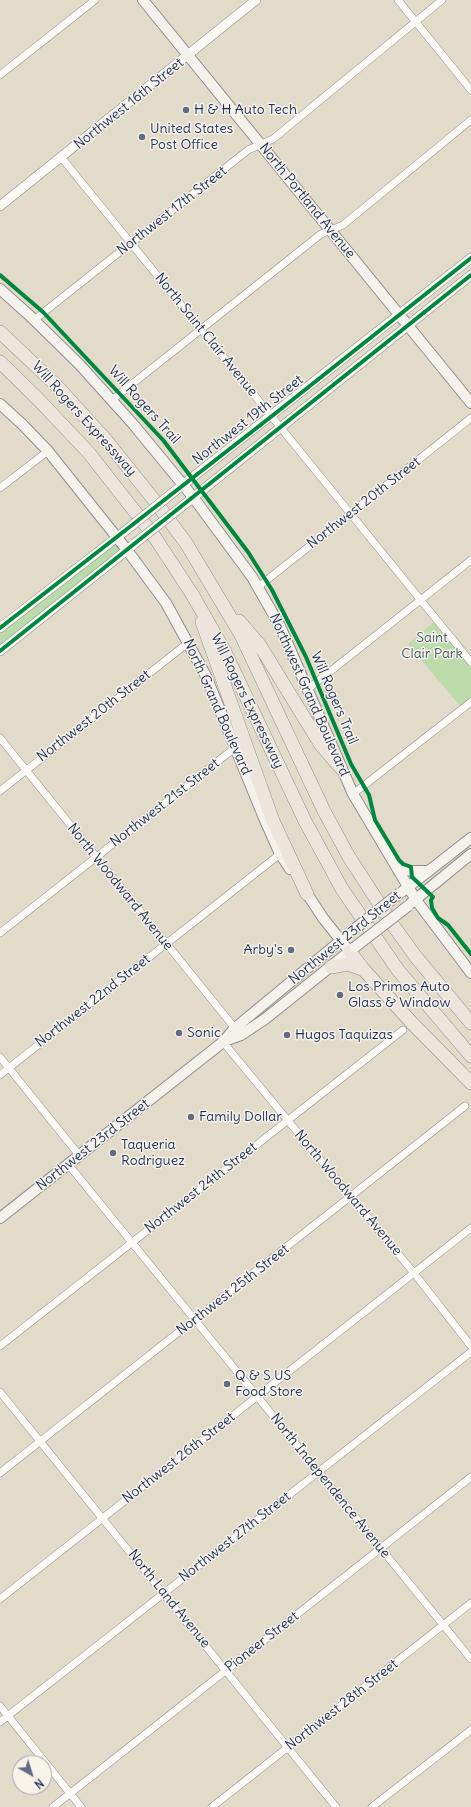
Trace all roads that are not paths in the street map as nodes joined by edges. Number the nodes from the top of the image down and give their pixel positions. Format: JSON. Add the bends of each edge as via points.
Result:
{"nodes":[{"id":1,"x":95,"y":0,"type":"edge"},
{"id":2,"x":143,"y":0,"type":"edge"},
{"id":3,"x":256,"y":0,"type":"edge"},
{"id":4,"x":398,"y":0,"type":"edge"},
{"id":5,"x":442,"y":0,"type":"edge"},
{"id":6,"x":415,"y":21,"type":"junction"},
{"id":7,"x":189,"y":56,"type":"junction"},
{"id":8,"x":0,"y":75,"type":"edge"},
{"id":9,"x":471,"y":90,"type":"edge"},
{"id":10,"x":471,"y":120,"type":"edge"},
{"id":11,"x":261,"y":144,"type":"junction"},
{"id":12,"x":61,"y":157,"type":"junction"},
{"id":13,"x":0,"y":206,"type":"edge"},
{"id":14,"x":331,"y":230,"type":"junction"},
{"id":15,"x":131,"y":243,"type":"junction"},
{"id":16,"x":471,"y":258,"type":"edge"},
{"id":17,"x":471,"y":275,"type":"edge"},
{"id":18,"x":0,"y":289,"type":"edge"},
{"id":19,"x":400,"y":315,"type":"junction"},
{"id":20,"x":34,"y":320,"type":"junction"},
{"id":21,"x":408,"y":326,"type":"junction"},
{"id":22,"x":201,"y":329,"type":"junction"},
{"id":23,"x":0,"y":332,"type":"edge"},
{"id":24,"x":0,"y":362,"type":"edge"},
{"id":25,"x":112,"y":400,"type":"junction"},
{"id":26,"x":471,"y":403,"type":"edge"},
{"id":27,"x":0,"y":404,"type":"edge"},
{"id":28,"x":272,"y":416,"type":"junction"},
{"id":29,"x":471,"y":418,"type":"edge"},
{"id":30,"x":281,"y":427,"type":"junction"},
{"id":31,"x":48,"y":451,"type":"junction"},
{"id":32,"x":0,"y":488,"type":"edge"},
{"id":33,"x":179,"y":488,"type":"junction"},
{"id":34,"x":193,"y":497,"type":"junction"},
{"id":35,"x":351,"y":514,"type":"junction"},
{"id":36,"x":121,"y":534,"type":"junction"},
{"id":37,"x":130,"y":547,"type":"junction"},
{"id":38,"x":471,"y":560,"type":"edge"},
{"id":39,"x":258,"y":587,"type":"junction"},
{"id":40,"x":192,"y":594,"type":"junction"},
{"id":41,"x":421,"y":600,"type":"junction"},
{"id":42,"x":224,"y":605,"type":"junction"},
{"id":43,"x":0,"y":628,"type":"edge"},
{"id":44,"x":189,"y":642,"type":"junction"},
{"id":45,"x":0,"y":651,"type":"edge"},
{"id":46,"x":471,"y":662,"type":"edge"},
{"id":47,"x":308,"y":689,"type":"junction"},
{"id":48,"x":471,"y":702,"type":"edge"},
{"id":49,"x":0,"y":738,"type":"edge"},
{"id":50,"x":236,"y":747,"type":"junction"},
{"id":51,"x":340,"y":767,"type":"junction"},
{"id":52,"x":26,"y":770,"type":"junction"},
{"id":53,"x":0,"y":791,"type":"edge"},
{"id":54,"x":353,"y":794,"type":"junction"},
{"id":55,"x":471,"y":838,"type":"edge"},
{"id":56,"x":280,"y":854,"type":"junction"},
{"id":57,"x":471,"y":854,"type":"edge"},
{"id":58,"x":96,"y":857,"type":"junction"},
{"id":59,"x":398,"y":868,"type":"junction"},
{"id":60,"x":429,"y":871,"type":"junction"},
{"id":61,"x":404,"y":890,"type":"junction"},
{"id":62,"x":307,"y":894,"type":"junction"},
{"id":63,"x":412,"y":903,"type":"junction"},
{"id":64,"x":0,"y":933,"type":"edge"},
{"id":65,"x":343,"y":938,"type":"junction"},
{"id":66,"x":167,"y":943,"type":"junction"},
{"id":67,"x":352,"y":950,"type":"junction"},
{"id":68,"x":331,"y":966,"type":"junction"},
{"id":69,"x":364,"y":970,"type":"junction"},
{"id":70,"x":471,"y":973,"type":"edge"},
{"id":71,"x":471,"y":1023,"type":"edge"},
{"id":72,"x":402,"y":1030,"type":"dead end"},
{"id":73,"x":238,"y":1032,"type":"junction"},
{"id":74,"x":223,"y":1042,"type":"junction"},
{"id":75,"x":471,"y":1056,"type":"edge"},
{"id":76,"x":0,"y":1057,"type":"edge"},
{"id":77,"x":9,"y":1068,"type":"junction"},
{"id":78,"x":0,"y":1075,"type":"edge"},
{"id":79,"x":471,"y":1083,"type":"edge"},
{"id":80,"x":465,"y":1106,"type":"dead end"},
{"id":81,"x":287,"y":1120,"type":"junction"},
{"id":82,"x":79,"y":1155,"type":"junction"},
{"id":83,"x":68,"y":1164,"type":"junction"},
{"id":84,"x":351,"y":1196,"type":"junction"},
{"id":85,"x":0,"y":1218,"type":"edge"},
{"id":86,"x":471,"y":1228,"type":"edge"},
{"id":87,"x":132,"y":1243,"type":"junction"},
{"id":88,"x":414,"y":1273,"type":"junction"},
{"id":89,"x":195,"y":1320,"type":"junction"},
{"id":90,"x":0,"y":1346,"type":"edge"},
{"id":91,"x":471,"y":1346,"type":"edge"},
{"id":92,"x":471,"y":1352,"type":"edge"},
{"id":93,"x":0,"y":1392,"type":"edge"},
{"id":94,"x":257,"y":1396,"type":"junction"},
{"id":95,"x":40,"y":1441,"type":"junction"},
{"id":96,"x":319,"y":1471,"type":"junction"},
{"id":97,"x":0,"y":1473,"type":"edge"},
{"id":98,"x":471,"y":1477,"type":"edge"},
{"id":99,"x":102,"y":1518,"type":"junction"},
{"id":100,"x":381,"y":1548,"type":"junction"},
{"id":101,"x":164,"y":1593,"type":"junction"},
{"id":102,"x":0,"y":1599,"type":"edge"},
{"id":103,"x":471,"y":1603,"type":"edge"},
{"id":104,"x":443,"y":1625,"type":"junction"},
{"id":105,"x":471,"y":1659,"type":"edge"},
{"id":106,"x":226,"y":1670,"type":"junction"},
{"id":107,"x":0,"y":1706,"type":"edge"},
{"id":108,"x":8,"y":1715,"type":"junction"},
{"id":109,"x":0,"y":1722,"type":"edge"},
{"id":110,"x":471,"y":1730,"type":"edge"},
{"id":111,"x":288,"y":1748,"type":"junction"},
{"id":112,"x":70,"y":1793,"type":"junction"},
{"id":113,"x":53,"y":1807,"type":"edge"},
{"id":114,"x":81,"y":1807,"type":"edge"},
{"id":115,"x":212,"y":1807,"type":"edge"},
{"id":116,"x":336,"y":1807,"type":"edge"},
{"id":117,"x":372,"y":1807,"type":"edge"}],
"edges":[{"from":1,"to":8,"type":"street"},
{"from":2,"to":7,"type":"main road","name":"North Portland Avenue"},
{"from":3,"to":7,"type":"street","name":"Northwest 16th Street"},
{"from":4,"to":6,"type":"street"},
{"from":5,"to":6,"type":"street","name":"Northwest 17th Street"},
{"from":6,"to":9,"type":"street"},
{"from":6,"to":11,"type":"street","name":"Northwest 17th Street","via":[[273,139]]},
{"from":7,"to":11,"type":"main road","name":"North Portland Avenue"},
{"from":7,"to":12,"type":"street","name":"Northwest 16th Street"},
{"from":10,"to":14,"type":"street","via":[[343,225]]},
{"from":11,"to":14,"type":"main road","name":"North Portland Avenue"},
{"from":11,"to":15,"type":"street","name":"Northwest 17th Street","via":[[248,150]]},
{"from":12,"to":13,"type":"street","name":"Northwest 16th Street"},
{"from":12,"to":15,"type":"street","name":"North Saint Clair Avenue"},
{"from":14,"to":19,"type":"main road","name":"North Portland Avenue"},
{"from":14,"to":22,"type":"street","via":[[321,234]]},
{"from":15,"to":20,"type":"street","name":"Northwest 17th Street"},
{"from":15,"to":22,"type":"street","name":"North Saint Clair Avenue"},
{"from":16,"to":19,"type":"street","name":"Northwest 19th Street"},
{"from":17,"to":21,"type":"street","name":"Northwest 19th Street"},
{"from":18,"to":20,"type":"main road","name":"Northwest Grand Boulevard"},
{"from":19,"to":21,"type":"main road","name":"North Portland Avenue"},
{"from":19,"to":28,"type":"street","name":"Northwest 19th Street"},
{"from":20,"to":25,"type":"main road","name":"Northwest Grand Boulevard"},
{"from":21,"to":26,"type":"main road","name":"North Portland Avenue"},
{"from":21,"to":30,"type":"street","name":"Northwest 19th Street"},
{"from":22,"to":25,"type":"street"},
{"from":22,"to":28,"type":"street","name":"North Saint Clair Avenue"},
{"from":23,"to":42,"type":"highway","name":"Will Rogers Expressway","via":[[80,410],[125,463],[181,537]]},
{"from":24,"to":40,"type":"highway","name":"Will Rogers Expressway","via":[[63,424],[103,470],[136,511]]},
{"from":25,"to":33,"type":"main road","name":"Northwest Grand Boulevard"},
{"from":27,"to":31,"type":"main road","name":"North Grand Boulevard"},
{"from":28,"to":30,"type":"street","name":"North Saint Clair Avenue"},
{"from":28,"to":33,"type":"street","name":"Northwest 19th Street"},
{"from":29,"to":35,"type":"street","name":"Northwest 20th Street"},
{"from":30,"to":34,"type":"street","name":"Northwest 19th Street"},
{"from":30,"to":35,"type":"street","name":"North Saint Clair Avenue"},
{"from":31,"to":32,"type":"street"},
{"from":31,"to":36,"type":"main road","name":"North Grand Boulevard"},
{"from":33,"to":34,"type":"main road","name":"Northwest Grand Boulevard"},
{"from":33,"to":36,"type":"street","name":"Northwest 19th Street","bridge":true},
{"from":34,"to":37,"type":"street","name":"Northwest 19th Street","bridge":true},
{"from":34,"to":39,"type":"main road","name":"Northwest Grand Boulevard"},
{"from":35,"to":39,"type":"street","name":"Northwest 20th Street"},
{"from":35,"to":41,"type":"street","name":"North Saint Clair Avenue"},
{"from":36,"to":37,"type":"main road","name":"North Grand Boulevard"},
{"from":36,"to":43,"type":"street","name":"Northwest 19th Street"},
{"from":37,"to":44,"type":"main road","name":"North Grand Boulevard"},
{"from":37,"to":45,"type":"street","name":"Northwest 19th Street"},
{"from":38,"to":41,"type":"street"},
{"from":39,"to":47,"type":"main road","name":"Northwest Grand Boulevard","via":[[280,626]]},
{"from":40,"to":62,"type":"highway","via":[[272,821]]},
{"from":40,"to":75,"type":"highway","name":"Will Rogers Expressway","via":[[236,673],[305,821],[342,888],[398,970]]},
{"from":41,"to":46,"type":"street","name":"North Saint Clair Avenue"},
{"from":41,"to":47,"type":"street"},
{"from":42,"to":51,"type":"highway","via":[[259,644],[321,745]]},
{"from":42,"to":71,"type":"highway","name":"Will Rogers Expressway","via":[[349,857],[394,928]]},
{"from":44,"to":50,"type":"main road","name":"North Grand Boulevard"},
{"from":44,"to":52,"type":"street","name":"Northwest 20th Street"},
{"from":47,"to":51,"type":"main road","name":"Northwest Grand Boulevard"},
{"from":48,"to":54,"type":"street"},
{"from":49,"to":52,"type":"street","name":"North Woodward Avenue"},
{"from":50,"to":56,"type":"main road","name":"North Grand Boulevard"},
{"from":50,"to":58,"type":"street","name":"Northwest 21st Street"},
{"from":51,"to":54,"type":"main road","name":"Northwest Grand Boulevard"},
{"from":52,"to":53,"type":"street","name":"Northwest 20th Street"},
{"from":52,"to":58,"type":"street","name":"North Woodward Avenue"},
{"from":54,"to":59,"type":"main road","name":"Northwest Grand Boulevard"},
{"from":55,"to":60,"type":"main road","name":"Northwest 23rd Street"},
{"from":56,"to":62,"type":"main road","name":"North Grand Boulevard"},
{"from":56,"to":66,"type":"street","name":"Northwest 22nd Street"},
{"from":57,"to":63,"type":"main road","name":"Northwest 23rd Street"},
{"from":58,"to":64,"type":"street","name":"Northwest 21st Street"},
{"from":58,"to":66,"type":"street","name":"North Woodward Avenue"},
{"from":59,"to":60,"type":"main road"},
{"from":59,"to":61,"type":"main road","name":"Northwest Grand Boulevard"},
{"from":60,"to":61,"type":"main road","name":"Northwest 23rd Street"},
{"from":61,"to":63,"type":"main road","name":"Northwest Grand Boulevard"},
{"from":61,"to":65,"type":"main road","name":"Northwest 23rd Street","bridge":true},
{"from":62,"to":65,"type":"main road","name":"North Grand Boulevard"},
{"from":63,"to":67,"type":"main road","name":"Northwest 23rd Street","bridge":true},
{"from":63,"to":70,"type":"main road","name":"Northwest Grand Boulevard"},
{"from":65,"to":67,"type":"main road","name":"North Grand Boulevard"},
{"from":65,"to":73,"type":"main road","name":"Northwest 23rd Street"},
{"from":66,"to":73,"type":"street","name":"North Woodward Avenue"},
{"from":66,"to":77,"type":"street","name":"Northwest 22nd Street"},
{"from":67,"to":68,"type":"main road","name":"Northwest 23rd Street"},
{"from":67,"to":69,"type":"highway"},
{"from":68,"to":69,"type":"highway","via":[[348,964]]},
{"from":68,"to":73,"type":"main road","name":"Northwest 23rd Street","via":[[264,1019]]},
{"from":69,"to":79,"type":"highway","via":[[410,1022]]},
{"from":72,"to":81,"type":"street","name":"Northwest 24th Street"},
{"from":73,"to":74,"type":"main road","name":"Northwest 23rd Street"},
{"from":74,"to":81,"type":"street","name":"North Woodward Avenue"},
{"from":74,"to":82,"type":"main road","name":"Northwest 23rd Street"},
{"from":76,"to":77,"type":"street"},
{"from":77,"to":78,"type":"street","name":"Northwest 22nd Street"},
{"from":77,"to":82,"type":"street"},
{"from":80,"to":84,"type":"street","name":"Northwest 25th Street"},
{"from":81,"to":84,"type":"street","name":"North Woodward Avenue"},
{"from":81,"to":87,"type":"street","name":"Northwest 24th Street"},
{"from":82,"to":83,"type":"main road","name":"Northwest 23rd Street"},
{"from":83,"to":85,"type":"main road","name":"Northwest 23rd Street"},
{"from":83,"to":87,"type":"street","name":"North Independence Avenue"},
{"from":84,"to":88,"type":"street","name":"North Woodward Avenue"},
{"from":84,"to":89,"type":"street","name":"Northwest 25th Street"},
{"from":86,"to":88,"type":"street","name":"Northwest 26th Street"},
{"from":87,"to":89,"type":"street","name":"North Independence Avenue"},
{"from":87,"to":90,"type":"street","name":"Northwest 24th Street"},
{"from":88,"to":91,"type":"street","name":"North Woodward Avenue"},
{"from":88,"to":94,"type":"street","name":"Northwest 26th Street"},
{"from":89,"to":94,"type":"street","name":"North Independence Avenue"},
{"from":89,"to":95,"type":"street","name":"Northwest 25th Street"},
{"from":92,"to":96,"type":"street","name":"Northwest 27th Street"},
{"from":93,"to":95,"type":"street","name":"North Land Avenue"},
{"from":94,"to":96,"type":"street","name":"North Independence Avenue"},
{"from":94,"to":99,"type":"street","name":"Northwest 26th Street"},
{"from":95,"to":97,"type":"street","name":"Northwest 25th Street"},
{"from":95,"to":99,"type":"street","name":"North Land Avenue"},
{"from":96,"to":100,"type":"street","name":"North Independence Avenue"},
{"from":96,"to":101,"type":"street","name":"Northwest 27th Street"},
{"from":98,"to":100,"type":"street","name":"Pioneer Street"},
{"from":99,"to":101,"type":"street","name":"North Land Avenue"},
{"from":99,"to":102,"type":"street","name":"Northwest 26th Street"},
{"from":100,"to":104,"type":"street","name":"North Independence Avenue"},
{"from":100,"to":106,"type":"street","name":"Pioneer Street"},
{"from":101,"to":106,"type":"street","name":"North Land Avenue"},
{"from":101,"to":108,"type":"street","name":"Northwest 27th Street"},
{"from":103,"to":104,"type":"street","name":"Northwest 28th Street"},
{"from":104,"to":105,"type":"street","name":"North Independence Avenue"},
{"from":104,"to":111,"type":"street","name":"Northwest 28th Street"},
{"from":106,"to":111,"type":"street","name":"North Land Avenue"},
{"from":106,"to":112,"type":"street","name":"Pioneer Street"},
{"from":107,"to":108,"type":"street"},
{"from":108,"to":109,"type":"street","name":"Northwest 27th Street"},
{"from":108,"to":112,"type":"street"},
{"from":110,"to":117,"type":"street"},
{"from":111,"to":115,"type":"street","name":"Northwest 28th Street"},
{"from":111,"to":116,"type":"street","name":"North Land Avenue"},
{"from":112,"to":113,"type":"street","name":"Pioneer Street"},
{"from":112,"to":114,"type":"street"}]}
